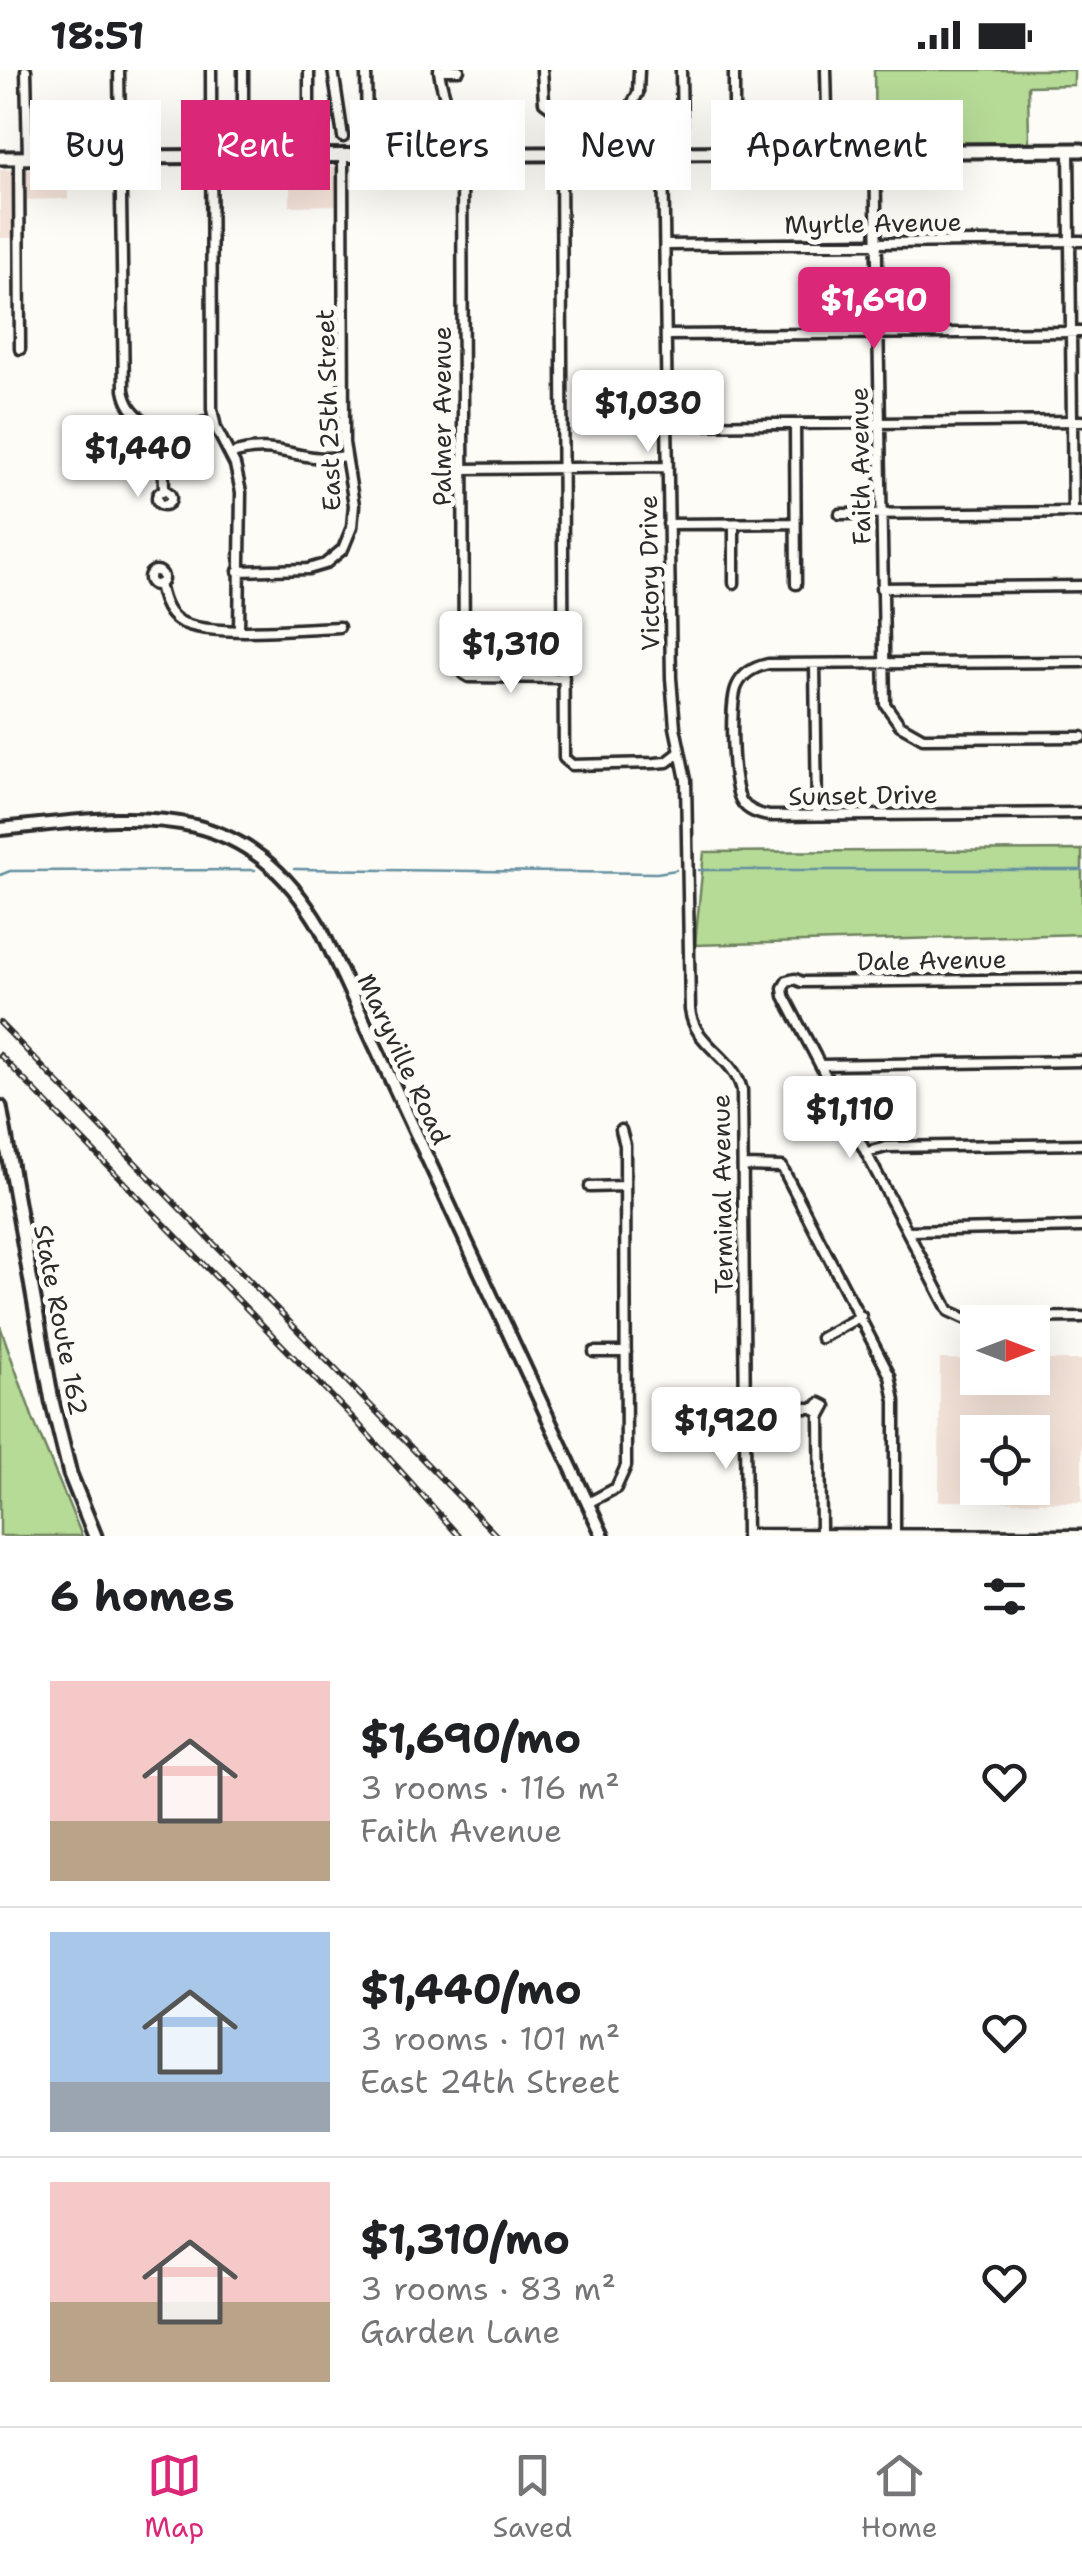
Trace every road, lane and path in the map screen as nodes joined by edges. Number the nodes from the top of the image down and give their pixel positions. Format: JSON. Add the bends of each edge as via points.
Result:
{"nodes":[{"id":1,"x":26,"y":70,"type":"edge"},
{"id":2,"x":119,"y":70,"type":"edge"},
{"id":3,"x":211,"y":70,"type":"edge"},
{"id":4,"x":243,"y":70,"type":"edge"},
{"id":5,"x":309,"y":70,"type":"edge"},
{"id":6,"x":333,"y":70,"type":"edge"},
{"id":7,"x":366,"y":70,"type":"edge"},
{"id":8,"x":441,"y":70,"type":"edge"},
{"id":9,"x":459,"y":70,"type":"edge"},
{"id":10,"x":542,"y":70,"type":"edge"},
{"id":11,"x":639,"y":70,"type":"edge"},
{"id":12,"x":680,"y":70,"type":"edge"},
{"id":13,"x":734,"y":70,"type":"edge"},
{"id":14,"x":826,"y":70,"type":"edge"},
{"id":15,"x":120,"y":100,"type":"edge"},
{"id":16,"x":211,"y":100,"type":"edge"},
{"id":17,"x":366,"y":100,"type":"edge"},
{"id":18,"x":445,"y":100,"type":"edge"},
{"id":19,"x":634,"y":100,"type":"edge"},
{"id":20,"x":681,"y":100,"type":"edge"},
{"id":21,"x":734,"y":100,"type":"edge"},
{"id":22,"x":827,"y":100,"type":"edge"},
{"id":23,"x":545,"y":103,"type":"edge"},
{"id":24,"x":343,"y":137,"type":"dead end"},
{"id":25,"x":1076,"y":150,"type":"edge"},
{"id":26,"x":963,"y":151,"type":"edge"},
{"id":27,"x":330,"y":156,"type":"edge"},
{"id":28,"x":343,"y":156,"type":"junction"},
{"id":29,"x":350,"y":156,"type":"edge"},
{"id":30,"x":23,"y":157,"type":"junction"},
{"id":31,"x":30,"y":157,"type":"edge"},
{"id":32,"x":0,"y":158,"type":"edge"},
{"id":33,"x":121,"y":190,"type":"edge"},
{"id":34,"x":211,"y":190,"type":"edge"},
{"id":35,"x":462,"y":190,"type":"edge"},
{"id":36,"x":560,"y":190,"type":"edge"},
{"id":37,"x":664,"y":190,"type":"edge"},
{"id":38,"x":876,"y":190,"type":"edge"},
{"id":39,"x":1071,"y":241,"type":"junction"},
{"id":40,"x":1082,"y":241,"type":"edge"},
{"id":41,"x":877,"y":243,"type":"junction"},
{"id":42,"x":665,"y":245,"type":"junction"},
{"id":43,"x":1071,"y":332,"type":"junction"},
{"id":44,"x":1082,"y":332,"type":"edge"},
{"id":45,"x":878,"y":334,"type":"junction"},
{"id":46,"x":666,"y":335,"type":"junction"},
{"id":47,"x":20,"y":349,"type":"dead end"},
{"id":48,"x":213,"y":420,"type":"junction"},
{"id":49,"x":1077,"y":421,"type":"edge"},
{"id":50,"x":794,"y":424,"type":"junction"},
{"id":51,"x":879,"y":424,"type":"junction"},
{"id":52,"x":667,"y":425,"type":"junction"},
{"id":53,"x":150,"y":427,"type":"junction"},
{"id":54,"x":230,"y":455,"type":"junction"},
{"id":55,"x":345,"y":456,"type":"junction"},
{"id":56,"x":562,"y":467,"type":"junction"},
{"id":57,"x":667,"y":467,"type":"junction"},
{"id":58,"x":462,"y":468,"type":"junction"},
{"id":59,"x":164,"y":490,"type":"dead end"},
{"id":60,"x":1077,"y":512,"type":"edge"},
{"id":61,"x":880,"y":513,"type":"junction"},
{"id":62,"x":840,"y":514,"type":"dead end"},
{"id":63,"x":795,"y":523,"type":"junction"},
{"id":64,"x":668,"y":524,"type":"junction"},
{"id":65,"x":734,"y":524,"type":"junction"},
{"id":66,"x":238,"y":570,"type":"junction"},
{"id":67,"x":159,"y":584,"type":"dead end"},
{"id":68,"x":734,"y":584,"type":"dead end"},
{"id":69,"x":796,"y":584,"type":"dead end"},
{"id":70,"x":1082,"y":586,"type":"edge"},
{"id":71,"x":882,"y":588,"type":"junction"},
{"id":72,"x":338,"y":627,"type":"dead end"},
{"id":73,"x":239,"y":630,"type":"junction"},
{"id":74,"x":1082,"y":662,"type":"edge"},
{"id":75,"x":815,"y":664,"type":"junction"},
{"id":76,"x":883,"y":664,"type":"junction"},
{"id":77,"x":564,"y":678,"type":"junction"},
{"id":78,"x":1082,"y":737,"type":"edge"},
{"id":79,"x":680,"y":752,"type":"junction"},
{"id":80,"x":1082,"y":813,"type":"edge"},
{"id":81,"x":817,"y":815,"type":"junction"},
{"id":82,"x":0,"y":829,"type":"edge"},
{"id":83,"x":1082,"y":979,"type":"edge"},
{"id":84,"x":1082,"y":1061,"type":"edge"},
{"id":85,"x":821,"y":1066,"type":"junction"},
{"id":86,"x":0,"y":1107,"type":"edge"},
{"id":87,"x":621,"y":1130,"type":"dead end"},
{"id":88,"x":1082,"y":1144,"type":"edge"},
{"id":89,"x":867,"y":1152,"type":"junction"},
{"id":90,"x":743,"y":1166,"type":"junction"},
{"id":91,"x":625,"y":1186,"type":"junction"},
{"id":92,"x":590,"y":1187,"type":"dead end"},
{"id":93,"x":1082,"y":1228,"type":"edge"},
{"id":94,"x":909,"y":1231,"type":"junction"},
{"id":95,"x":861,"y":1316,"type":"junction"},
{"id":96,"x":1082,"y":1317,"type":"edge"},
{"id":97,"x":821,"y":1338,"type":"dead end"},
{"id":98,"x":594,"y":1352,"type":"dead end"},
{"id":99,"x":626,"y":1352,"type":"junction"},
{"id":100,"x":745,"y":1408,"type":"junction"},
{"id":101,"x":588,"y":1503,"type":"junction"},
{"id":102,"x":746,"y":1535,"type":"edge"},
{"id":103,"x":821,"y":1535,"type":"edge"},
{"id":104,"x":895,"y":1535,"type":"edge"},
{"id":105,"x":95,"y":1536,"type":"edge"},
{"id":106,"x":603,"y":1536,"type":"edge"},
{"id":107,"x":1082,"y":1536,"type":"edge"}],
"edges":[{"from":1,"to":30,"type":"street"},
{"from":2,"to":15,"type":"street"},
{"from":3,"to":16,"type":"street"},
{"from":4,"to":5,"type":"street","via":[[248,113],[309,110]]},
{"from":6,"to":24,"type":"street"},
{"from":7,"to":17,"type":"street"},
{"from":8,"to":9,"type":"street"},
{"from":8,"to":18,"type":"street","name":"Palmer Avenue"},
{"from":10,"to":23,"type":"street"},
{"from":11,"to":19,"type":"street"},
{"from":12,"to":20,"type":"street"},
{"from":13,"to":21,"type":"street"},
{"from":14,"to":22,"type":"street"},
{"from":25,"to":26,"type":"main road"},
{"from":25,"to":39,"type":"street"},
{"from":27,"to":28,"type":"main road"},
{"from":28,"to":29,"type":"main road"},
{"from":28,"to":55,"type":"street","name":"East 25th Street"},
{"from":30,"to":31,"type":"main road"},
{"from":30,"to":32,"type":"main road"},
{"from":30,"to":47,"type":"street"},
{"from":33,"to":53,"type":"street","via":[[124,390],[133,414]]},
{"from":34,"to":48,"type":"street"},
{"from":35,"to":58,"type":"street","name":"Palmer Avenue"},
{"from":36,"to":56,"type":"street"},
{"from":37,"to":42,"type":"street","name":"Victory Drive"},
{"from":38,"to":41,"type":"street","name":"Faith Avenue"},
{"from":39,"to":40,"type":"street","name":"Myrtle Avenue"},
{"from":39,"to":41,"type":"street","name":"Myrtle Avenue"},
{"from":39,"to":43,"type":"street"},
{"from":41,"to":42,"type":"street","name":"Myrtle Avenue"},
{"from":41,"to":45,"type":"street","name":"Faith Avenue"},
{"from":42,"to":46,"type":"street","name":"Victory Drive"},
{"from":43,"to":44,"type":"street"},
{"from":43,"to":45,"type":"street"},
{"from":43,"to":49,"type":"street"},
{"from":45,"to":46,"type":"street"},
{"from":45,"to":51,"type":"street","name":"Faith Avenue"},
{"from":46,"to":52,"type":"street","name":"Victory Drive"},
{"from":48,"to":53,"type":"street","via":[[173,431]]},
{"from":48,"to":54,"type":"street"},
{"from":49,"to":51,"type":"street"},
{"from":49,"to":60,"type":"street"},
{"from":50,"to":51,"type":"street"},
{"from":50,"to":52,"type":"street"},
{"from":50,"to":63,"type":"street"},
{"from":51,"to":61,"type":"street","name":"Faith Avenue"},
{"from":52,"to":57,"type":"street","name":"Victory Drive"},
{"from":53,"to":59,"type":"street"},
{"from":54,"to":55,"type":"street","via":[[256,447]]},
{"from":54,"to":66,"type":"street","via":[[240,492]]},
{"from":55,"to":66,"type":"street","name":"East 25th Street","via":[[353,516],[338,555],[308,569]]},
{"from":56,"to":57,"type":"street"},
{"from":56,"to":58,"type":"street"},
{"from":56,"to":77,"type":"street"},
{"from":57,"to":64,"type":"street","name":"Victory Drive"},
{"from":58,"to":77,"type":"street","name":"Palmer Avenue","via":[[466,676]]},
{"from":60,"to":61,"type":"street"},
{"from":61,"to":62,"type":"street"},
{"from":61,"to":71,"type":"street","name":"Faith Avenue"},
{"from":63,"to":65,"type":"street"},
{"from":63,"to":69,"type":"street"},
{"from":64,"to":65,"type":"street"},
{"from":64,"to":79,"type":"street","name":"Victory Drive","via":[[671,678]]},
{"from":65,"to":68,"type":"street"},
{"from":66,"to":73,"type":"street"},
{"from":67,"to":73,"type":"street","via":[[164,605],[179,622]]},
{"from":70,"to":71,"type":"street"},
{"from":71,"to":76,"type":"street","name":"Faith Avenue"},
{"from":72,"to":73,"type":"street"},
{"from":74,"to":76,"type":"street","name":"Sunset Drive"},
{"from":75,"to":76,"type":"street","name":"Sunset Drive"},
{"from":75,"to":81,"type":"street"},
{"from":75,"to":81,"type":"street","name":"Sunset Drive","via":[[768,664],[737,684],[734,786],[741,801],[763,815]]},
{"from":76,"to":78,"type":"street","name":"Faith Avenue","via":[[885,704],[914,734]]},
{"from":77,"to":79,"type":"street","via":[[567,762],[661,763]]},
{"from":79,"to":90,"type":"street","name":"Terminal Avenue","via":[[687,791],[691,1016],[700,1037],[740,1080]]},
{"from":80,"to":81,"type":"street","name":"Sunset Drive"},
{"from":82,"to":101,"type":"main road","name":"Maryville Road","via":[[131,818],[180,821],[244,846],[288,882],[322,930]]},
{"from":83,"to":85,"type":"street","name":"Dale Avenue","via":[[796,979],[785,984],[784,996]]},
{"from":84,"to":85,"type":"street"},
{"from":85,"to":89,"type":"street"},
{"from":86,"to":105,"type":"main road","name":"State Route 162","via":[[52,1401],[70,1474]]},
{"from":87,"to":91,"type":"street"},
{"from":88,"to":89,"type":"street"},
{"from":89,"to":94,"type":"street"},
{"from":90,"to":95,"type":"street","via":[[782,1167]]},
{"from":90,"to":100,"type":"street","name":"Terminal Avenue"},
{"from":91,"to":92,"type":"street"},
{"from":91,"to":99,"type":"street"},
{"from":93,"to":94,"type":"street"},
{"from":94,"to":96,"type":"street","via":[[959,1318]]},
{"from":95,"to":97,"type":"street"},
{"from":95,"to":104,"type":"street","via":[[893,1388]]},
{"from":98,"to":99,"type":"street"},
{"from":99,"to":101,"type":"street","via":[[626,1466],[616,1488]]},
{"from":100,"to":102,"type":"street","name":"Terminal Avenue"},
{"from":100,"to":103,"type":"street","via":[[818,1413]]},
{"from":101,"to":106,"type":"main road","name":"Maryville Road"},
{"from":102,"to":103,"type":"street"},
{"from":103,"to":104,"type":"street"},
{"from":104,"to":107,"type":"street"}]}
